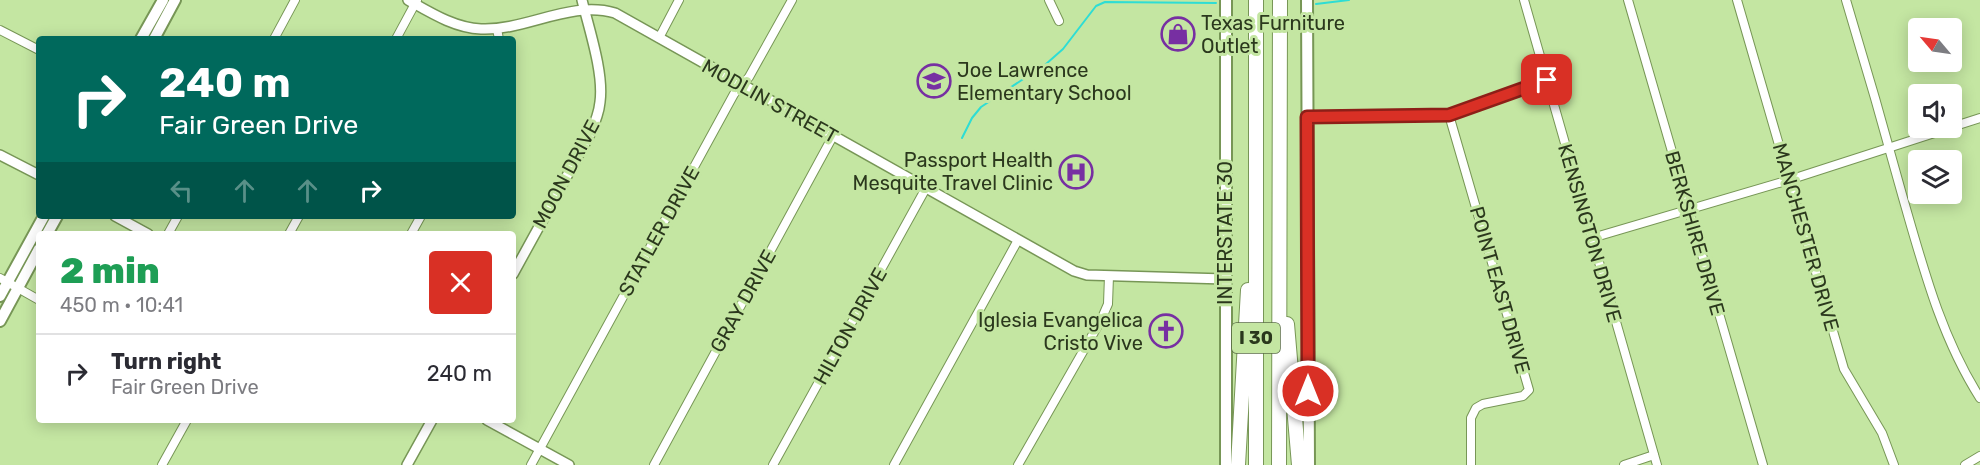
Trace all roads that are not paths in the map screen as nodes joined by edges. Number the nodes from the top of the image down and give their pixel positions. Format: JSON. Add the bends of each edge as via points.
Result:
{"nodes":[{"id":1,"x":163,"y":0,"type":"edge"},
{"id":2,"x":175,"y":0,"type":"edge"},
{"id":3,"x":295,"y":0,"type":"edge"},
{"id":4,"x":679,"y":0,"type":"edge"},
{"id":5,"x":792,"y":0,"type":"edge"},
{"id":6,"x":1049,"y":0,"type":"edge"},
{"id":7,"x":1226,"y":0,"type":"edge"},
{"id":8,"x":1256,"y":0,"type":"edge"},
{"id":9,"x":1280,"y":0,"type":"edge"},
{"id":10,"x":1307,"y":0,"type":"edge"},
{"id":11,"x":1524,"y":0,"type":"edge"},
{"id":12,"x":1628,"y":0,"type":"edge"},
{"id":13,"x":1737,"y":0,"type":"edge"},
{"id":14,"x":1846,"y":0,"type":"edge"},
{"id":15,"x":414,"y":1,"type":"edge"},
{"id":16,"x":583,"y":5,"type":"edge"},
{"id":17,"x":1059,"y":21,"type":"dead end"},
{"id":18,"x":0,"y":30,"type":"edge"},
{"id":19,"x":498,"y":34,"type":"edge"},
{"id":20,"x":143,"y":36,"type":"edge"},
{"id":21,"x":156,"y":36,"type":"edge"},
{"id":22,"x":276,"y":36,"type":"edge"},
{"id":23,"x":397,"y":36,"type":"edge"},
{"id":24,"x":659,"y":38,"type":"junction"},
{"id":25,"x":36,"y":48,"type":"edge"},
{"id":26,"x":1547,"y":80,"type":"junction"},
{"id":27,"x":742,"y":86,"type":"junction"},
{"id":28,"x":1449,"y":115,"type":"junction"},
{"id":29,"x":1307,"y":117,"type":"junction"},
{"id":30,"x":1980,"y":118,"type":"edge"},
{"id":31,"x":1962,"y":124,"type":"edge"},
{"id":32,"x":833,"y":136,"type":"junction"},
{"id":33,"x":1917,"y":138,"type":"edge"},
{"id":34,"x":1889,"y":147,"type":"junction"},
{"id":35,"x":0,"y":155,"type":"edge"},
{"id":36,"x":36,"y":173,"type":"edge"},
{"id":37,"x":1789,"y":180,"type":"junction"},
{"id":38,"x":926,"y":188,"type":"junction"},
{"id":39,"x":1688,"y":208,"type":"junction"},
{"id":40,"x":1256,"y":212,"type":"junction"},
{"id":41,"x":42,"y":219,"type":"edge"},
{"id":42,"x":120,"y":219,"type":"edge"},
{"id":43,"x":142,"y":231,"type":"edge"},
{"id":44,"x":1280,"y":237,"type":"junction"},
{"id":45,"x":1592,"y":238,"type":"junction"},
{"id":46,"x":1018,"y":240,"type":"junction"},
{"id":47,"x":36,"y":252,"type":"edge"},
{"id":48,"x":516,"y":269,"type":"edge"},
{"id":49,"x":1109,"y":276,"type":"junction"},
{"id":50,"x":1225,"y":279,"type":"junction"},
{"id":51,"x":8,"y":283,"type":"edge"},
{"id":52,"x":0,"y":296,"type":"edge"},
{"id":53,"x":36,"y":298,"type":"edge"},
{"id":54,"x":0,"y":321,"type":"edge"},
{"id":55,"x":1980,"y":398,"type":"edge"},
{"id":56,"x":185,"y":423,"type":"edge"},
{"id":57,"x":430,"y":423,"type":"edge"},
{"id":58,"x":492,"y":423,"type":"edge"},
{"id":59,"x":540,"y":449,"type":"junction"},
{"id":60,"x":1654,"y":455,"type":"junction"},
{"id":61,"x":1980,"y":456,"type":"edge"},
{"id":62,"x":162,"y":465,"type":"edge"},
{"id":63,"x":407,"y":465,"type":"edge"},
{"id":64,"x":531,"y":465,"type":"edge"},
{"id":65,"x":569,"y":465,"type":"edge"},
{"id":66,"x":654,"y":465,"type":"edge"},
{"id":67,"x":773,"y":465,"type":"edge"},
{"id":68,"x":894,"y":465,"type":"edge"},
{"id":69,"x":1018,"y":465,"type":"edge"},
{"id":70,"x":1226,"y":465,"type":"edge"},
{"id":71,"x":1238,"y":465,"type":"edge"},
{"id":72,"x":1256,"y":465,"type":"edge"},
{"id":73,"x":1279,"y":465,"type":"edge"},
{"id":74,"x":1299,"y":465,"type":"edge"},
{"id":75,"x":1308,"y":465,"type":"edge"},
{"id":76,"x":1471,"y":465,"type":"edge"},
{"id":77,"x":1624,"y":465,"type":"edge"},
{"id":78,"x":1657,"y":465,"type":"edge"},
{"id":79,"x":1763,"y":465,"type":"edge"},
{"id":80,"x":1894,"y":465,"type":"edge"},
{"id":81,"x":1965,"y":465,"type":"edge"}],
"edges":[{"from":1,"to":20,"type":"main road"},
{"from":2,"to":21,"type":"main road"},
{"from":3,"to":22,"type":"street"},
{"from":4,"to":24,"type":"street"},
{"from":5,"to":27,"type":"street","name":"STATLER DRIVE"},
{"from":6,"to":17,"type":"street"},
{"from":7,"to":50,"type":"main road","name":"INTERSTATE 30"},
{"from":8,"to":40,"type":"highway","number":"I 30"},
{"from":9,"to":44,"type":"highway","number":"I 30"},
{"from":10,"to":29,"type":"main road"},
{"from":11,"to":26,"type":"street","name":"KENSINGTON DRIVE"},
{"from":12,"to":39,"type":"street","name":"BERKSHIRE DRIVE"},
{"from":13,"to":37,"type":"street","name":"MANCHESTER DRIVE"},
{"from":14,"to":34,"type":"street"},
{"from":15,"to":19,"type":"street","name":"MODLIN STREET","via":[[461,26]]},
{"from":15,"to":23,"type":"street"},
{"from":16,"to":19,"type":"street","name":"MODLIN STREET"},
{"from":16,"to":24,"type":"street","name":"MODLIN STREET","via":[[615,13]]},
{"from":16,"to":48,"type":"street","name":"MOON DRIVE","via":[[600,81],[597,118]]},
{"from":18,"to":25,"type":"street"},
{"from":24,"to":27,"type":"street","name":"MODLIN STREET"},
{"from":26,"to":28,"type":"street"},
{"from":26,"to":45,"type":"street","name":"KENSINGTON DRIVE"},
{"from":27,"to":32,"type":"street","name":"MODLIN STREET"},
{"from":27,"to":59,"type":"street","name":"STATLER DRIVE","via":[[734,94]]},
{"from":28,"to":29,"type":"street"},
{"from":28,"to":76,"type":"street","name":"POINT EAST DRIVE","via":[[1529,390],[1523,396],[1476,408],[1471,418]]},
{"from":29,"to":75,"type":"main road"},
{"from":30,"to":31,"type":"street"},
{"from":32,"to":38,"type":"street","name":"MODLIN STREET"},
{"from":32,"to":66,"type":"street","name":"GRAY DRIVE"},
{"from":33,"to":34,"type":"street"},
{"from":34,"to":37,"type":"street"},
{"from":34,"to":55,"type":"street","via":[[1938,311],[1966,376]]},
{"from":35,"to":36,"type":"street"},
{"from":37,"to":39,"type":"street"},
{"from":37,"to":80,"type":"street","name":"MANCHESTER DRIVE","via":[[1844,369],[1882,433]]},
{"from":38,"to":46,"type":"street","name":"MODLIN STREET"},
{"from":38,"to":67,"type":"street","name":"HILTON DRIVE"},
{"from":39,"to":45,"type":"street"},
{"from":39,"to":79,"type":"street","name":"BERKSHIRE DRIVE"},
{"from":40,"to":71,"type":"highway"},
{"from":40,"to":72,"type":"highway","number":"I 30"},
{"from":41,"to":51,"type":"main road"},
{"from":42,"to":43,"type":"street"},
{"from":44,"to":73,"type":"highway","number":"I 30"},
{"from":44,"to":74,"type":"highway"},
{"from":45,"to":60,"type":"street","name":"KENSINGTON DRIVE"},
{"from":46,"to":49,"type":"street","name":"MODLIN STREET","via":[[1074,271]]},
{"from":46,"to":68,"type":"street"},
{"from":47,"to":51,"type":"main road"},
{"from":49,"to":50,"type":"street","name":"MODLIN STREET"},
{"from":49,"to":69,"type":"street","via":[[1108,304],[1101,320]]},
{"from":50,"to":70,"type":"main road","name":"INTERSTATE 30"},
{"from":51,"to":52,"type":"main road"},
{"from":51,"to":53,"type":"street"},
{"from":51,"to":54,"type":"main road"},
{"from":56,"to":62,"type":"street"},
{"from":57,"to":63,"type":"street"},
{"from":58,"to":59,"type":"street"},
{"from":59,"to":64,"type":"street","name":"STATLER DRIVE"},
{"from":59,"to":65,"type":"street"},
{"from":60,"to":77,"type":"street"},
{"from":60,"to":78,"type":"street","name":"KENSINGTON DRIVE"},
{"from":61,"to":81,"type":"street"}]}
